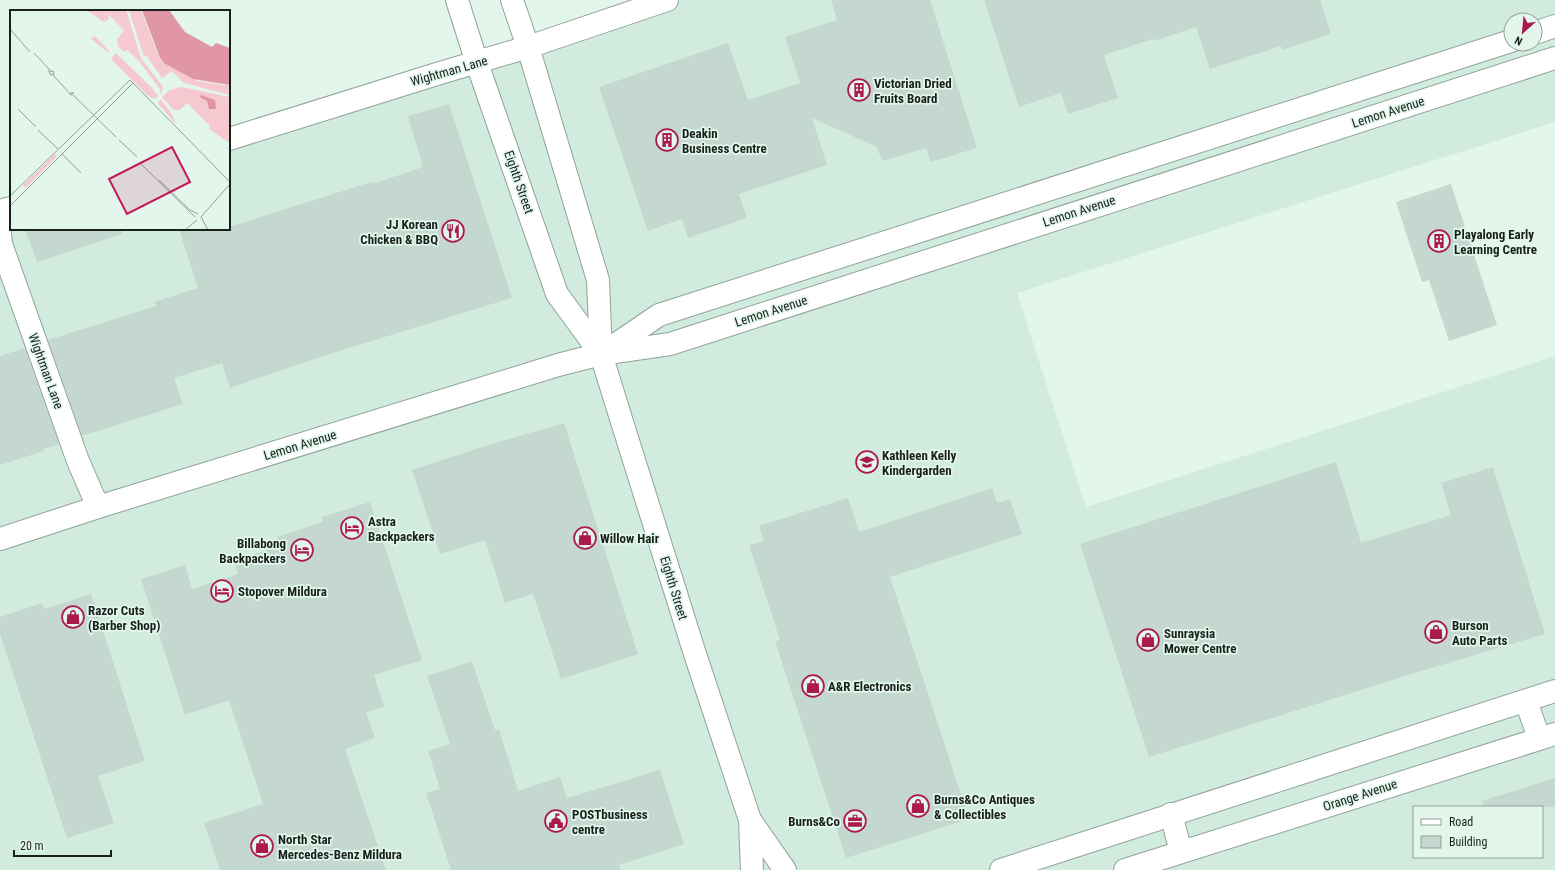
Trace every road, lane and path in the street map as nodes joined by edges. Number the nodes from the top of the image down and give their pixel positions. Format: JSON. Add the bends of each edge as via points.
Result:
{"nodes":[{"id":1,"x":457,"y":0,"type":"edge"},
{"id":2,"x":512,"y":0,"type":"edge"},
{"id":3,"x":668,"y":0,"type":"edge"},
{"id":4,"x":1555,"y":26,"type":"edge"},
{"id":5,"x":1543,"y":30,"type":"edge"},
{"id":6,"x":1503,"y":43,"type":"edge"},
{"id":7,"x":528,"y":47,"type":"junction"},
{"id":8,"x":1555,"y":58,"type":"edge"},
{"id":9,"x":477,"y":63,"type":"junction"},
{"id":10,"x":230,"y":139,"type":"edge"},
{"id":11,"x":10,"y":208,"type":"edge"},
{"id":12,"x":0,"y":221,"type":"edge"},
{"id":13,"x":0,"y":234,"type":"edge"},
{"id":14,"x":602,"y":354,"type":"junction"},
{"id":15,"x":98,"y":506,"type":"junction"},
{"id":16,"x":0,"y":539,"type":"edge"},
{"id":17,"x":1555,"y":691,"type":"edge"},
{"id":18,"x":1526,"y":701,"type":"junction"},
{"id":19,"x":1547,"y":736,"type":"edge"},
{"id":20,"x":1171,"y":814,"type":"junction"},
{"id":21,"x":750,"y":820,"type":"junction"},
{"id":22,"x":1181,"y":852,"type":"junction"},
{"id":23,"x":752,"y":870,"type":"edge"},
{"id":24,"x":785,"y":870,"type":"edge"},
{"id":25,"x":1001,"y":870,"type":"edge"},
{"id":26,"x":1125,"y":870,"type":"edge"}],
"edges":[{"from":1,"to":9,"type":"street","name":"Eighth Street"},
{"from":2,"to":7,"type":"street","name":"Eighth Street"},
{"from":3,"to":7,"type":"street","name":"Wightman Lane"},
{"from":4,"to":5,"type":"street"},
{"from":6,"to":14,"type":"street","name":"Lemon Avenue","via":[[659,315]]},
{"from":7,"to":9,"type":"street","name":"Wightman Lane"},
{"from":7,"to":14,"type":"street","name":"Eighth Street","via":[[598,280]]},
{"from":8,"to":14,"type":"street","name":"Lemon Avenue","via":[[670,344]]},
{"from":9,"to":10,"type":"street","name":"Wightman Lane"},
{"from":9,"to":14,"type":"street","name":"Eighth Street","via":[[557,294]]},
{"from":11,"to":12,"type":"street","via":[[6,209]]},
{"from":13,"to":15,"type":"street","name":"Wightman Lane","via":[[1,244],[75,454]]},
{"from":14,"to":15,"type":"street","name":"Lemon Avenue","via":[[558,365]]},
{"from":14,"to":21,"type":"street","name":"Eighth Street","via":[[695,654]]},
{"from":15,"to":16,"type":"street","name":"Lemon Avenue"},
{"from":17,"to":18,"type":"street"},
{"from":18,"to":19,"type":"street","name":"Orange Avenue"},
{"from":18,"to":20,"type":"street"},
{"from":19,"to":22,"type":"street","name":"Orange Avenue"},
{"from":20,"to":22,"type":"street"},
{"from":20,"to":25,"type":"street"},
{"from":21,"to":23,"type":"street","name":"Eighth Street"},
{"from":21,"to":24,"type":"street","name":"Eighth Street"},
{"from":22,"to":26,"type":"street","name":"Orange Avenue"}]}
